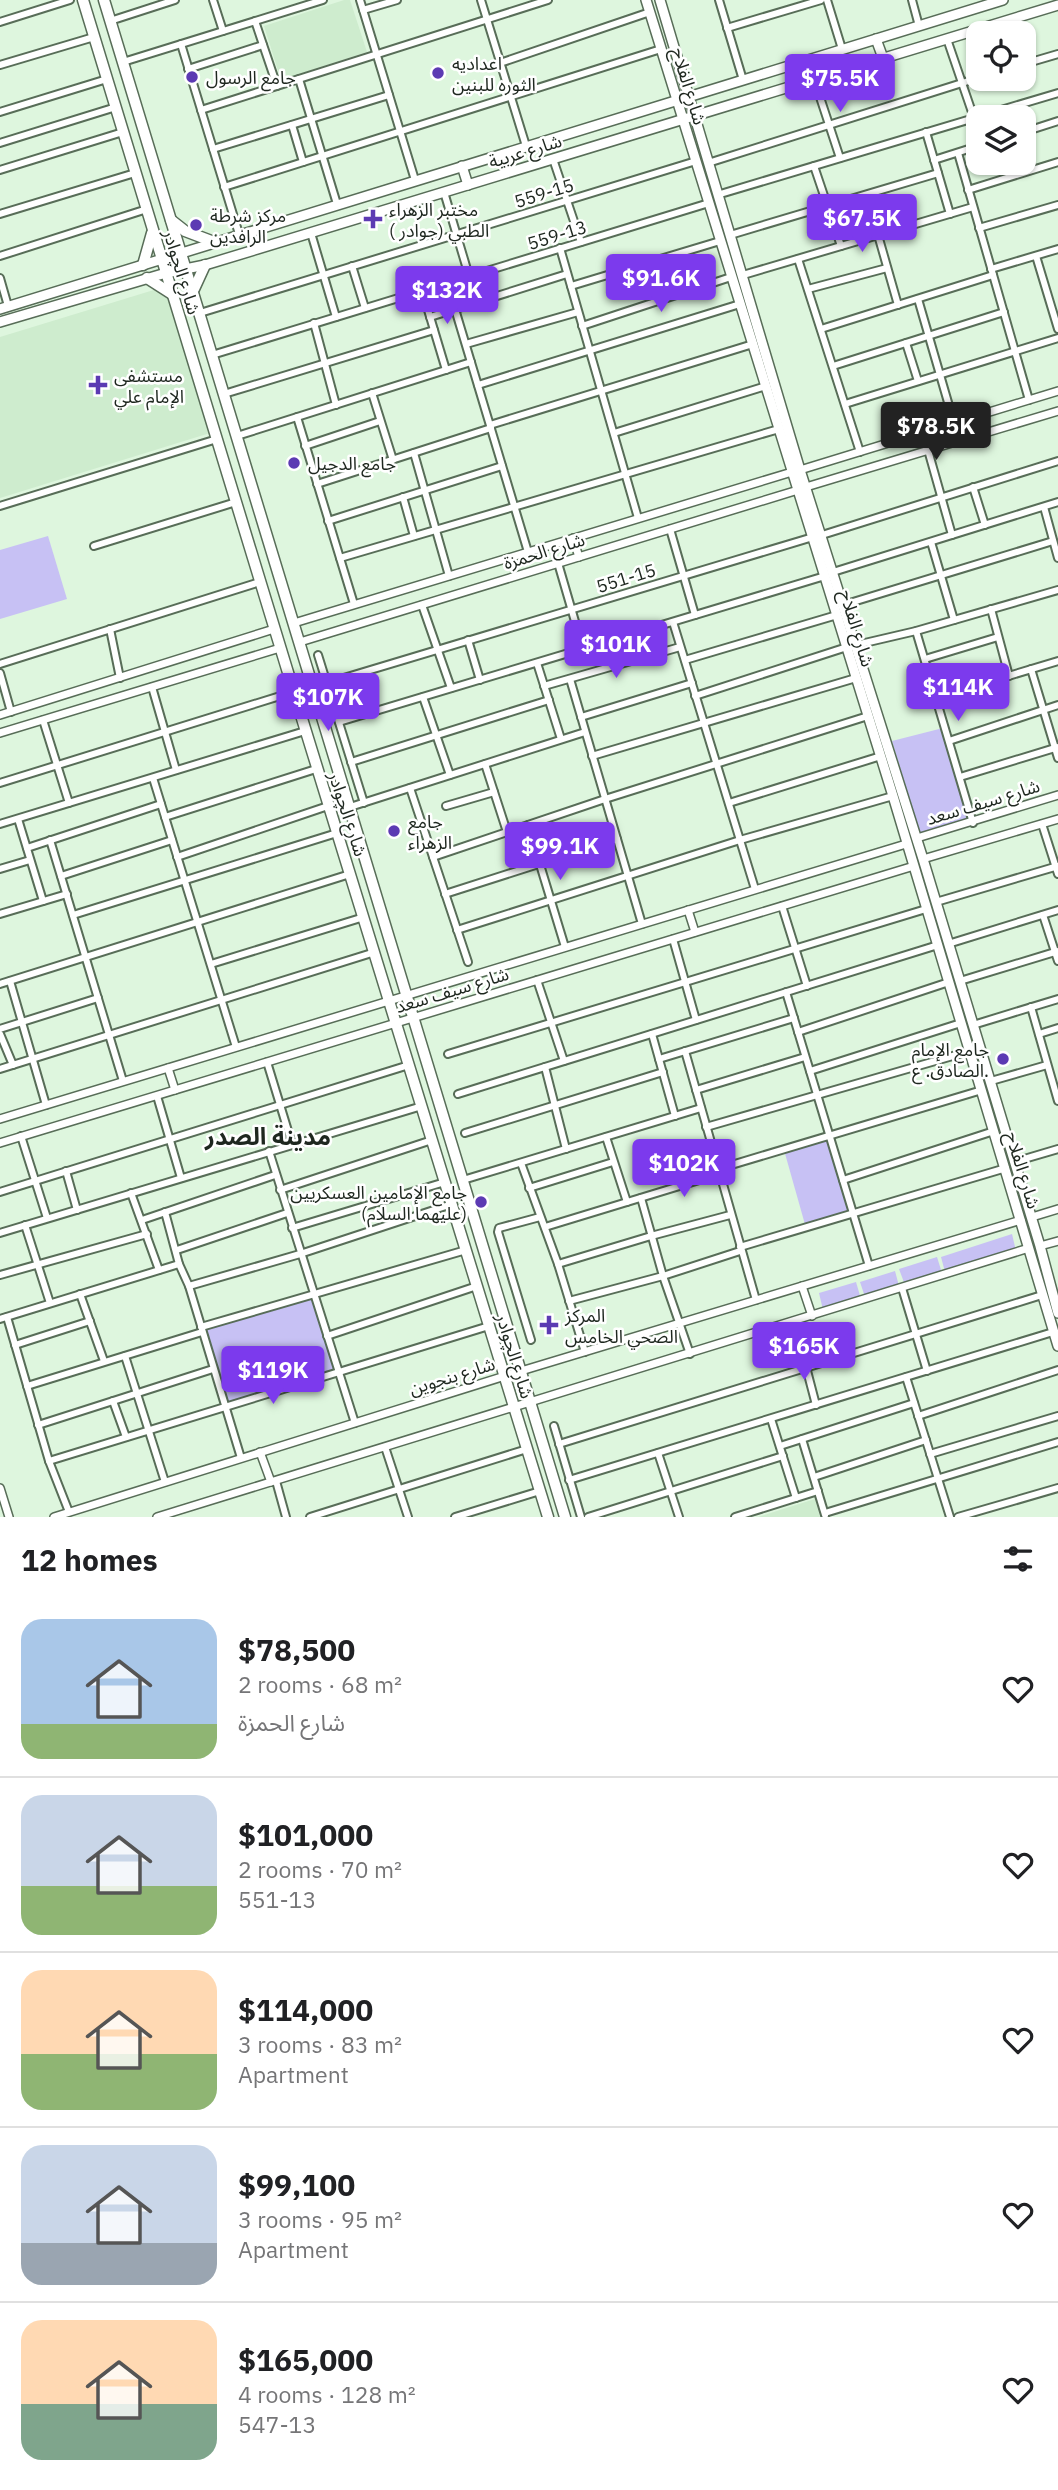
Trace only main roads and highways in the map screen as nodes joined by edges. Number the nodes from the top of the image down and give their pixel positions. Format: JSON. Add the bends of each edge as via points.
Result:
{"nodes":[{"id":1,"x":83,"y":0,"type":"edge"},
{"id":2,"x":104,"y":0,"type":"edge"},
{"id":3,"x":646,"y":0,"type":"edge"},
{"id":4,"x":660,"y":0,"type":"edge"},
{"id":5,"x":1003,"y":0,"type":"edge"},
{"id":6,"x":1058,"y":5,"type":"edge"},
{"id":7,"x":876,"y":39,"type":"junction"},
{"id":8,"x":883,"y":58,"type":"junction"},
{"id":9,"x":122,"y":59,"type":"junction"},
{"id":10,"x":102,"y":61,"type":"junction"},
{"id":11,"x":684,"y":79,"type":"junction"},
{"id":12,"x":671,"y":83,"type":"junction"},
{"id":13,"x":712,"y":89,"type":"junction"},
{"id":14,"x":688,"y":96,"type":"junction"},
{"id":15,"x":677,"y":100,"type":"junction"},
{"id":16,"x":656,"y":106,"type":"junction"},
{"id":17,"x":713,"y":110,"type":"junction"},
{"id":18,"x":694,"y":116,"type":"junction"},
{"id":19,"x":682,"y":120,"type":"junction"},
{"id":20,"x":663,"y":126,"type":"junction"},
{"id":21,"x":698,"y":131,"type":"junction"},
{"id":22,"x":688,"y":137,"type":"junction"},
{"id":23,"x":462,"y":166,"type":"junction"},
{"id":24,"x":468,"y":185,"type":"junction"},
{"id":25,"x":171,"y":219,"type":"junction"},
{"id":26,"x":153,"y":229,"type":"junction"},
{"id":27,"x":214,"y":242,"type":"junction"},
{"id":28,"x":181,"y":253,"type":"junction"},
{"id":29,"x":161,"y":260,"type":"junction"},
{"id":30,"x":143,"y":265,"type":"junction"},
{"id":31,"x":205,"y":265,"type":"junction"},
{"id":32,"x":187,"y":268,"type":"junction"},
{"id":33,"x":166,"y":273,"type":"junction"},
{"id":34,"x":147,"y":278,"type":"junction"},
{"id":35,"x":194,"y":293,"type":"junction"},
{"id":36,"x":172,"y":294,"type":"junction"},
{"id":37,"x":4,"y":308,"type":"edge"},
{"id":38,"x":0,"y":322,"type":"edge"},
{"id":39,"x":796,"y":471,"type":"junction"},
{"id":40,"x":251,"y":483,"type":"junction"},
{"id":41,"x":232,"y":489,"type":"junction"},
{"id":42,"x":829,"y":574,"type":"junction"},
{"id":43,"x":851,"y":646,"type":"junction"},
{"id":44,"x":1055,"y":1295,"type":"edge"},
{"id":45,"x":1058,"y":1313,"type":"edge"},
{"id":46,"x":1058,"y":1346,"type":"edge"},
{"id":47,"x":548,"y":1517,"type":"edge"},
{"id":48,"x":565,"y":1517,"type":"edge"}],
"edges":[{"from":1,"to":10,"type":"main road","name":"شارع الچوادر"},
{"from":2,"to":9,"type":"main road","name":"شارع الچوادر"},
{"from":3,"to":12,"type":"main road","name":"شارع الفلاح"},
{"from":4,"to":11,"type":"main road","name":"شارع الفلاح"},
{"from":5,"to":7,"type":"main road","name":"شارع عربية"},
{"from":6,"to":8,"type":"main road","name":"شارع عربية"},
{"from":7,"to":8,"type":"main road"},
{"from":7,"to":13,"type":"main road","name":"شارع عربية"},
{"from":8,"to":17,"type":"main road","name":"شارع عربية"},
{"from":9,"to":10,"type":"main road"},
{"from":9,"to":25,"type":"main road","name":"شارع الچوادر"},
{"from":10,"to":26,"type":"main road","name":"شارع الچوادر"},
{"from":11,"to":13,"type":"main road","via":[[702,90]]},
{"from":11,"to":14,"type":"main road","name":"شارع الفلاح"},
{"from":12,"to":15,"type":"main road","name":"شارع الفلاح"},
{"from":12,"to":16,"type":"main road"},
{"from":13,"to":14,"type":"main road","name":"شارع عربية"},
{"from":14,"to":15,"type":"main road","name":"شارع عربية"},
{"from":14,"to":18,"type":"main road","name":"شارع الفلاح"},
{"from":15,"to":16,"type":"main road","name":"شارع عربية"},
{"from":15,"to":19,"type":"main road","name":"شارع الفلاح"},
{"from":16,"to":23,"type":"main road","name":"شارع عربية"},
{"from":17,"to":18,"type":"main road","name":"شارع عربية"},
{"from":17,"to":21,"type":"main road"},
{"from":18,"to":19,"type":"main road","name":"شارع عربية"},
{"from":18,"to":21,"type":"main road","name":"شارع الفلاح"},
{"from":19,"to":20,"type":"main road","name":"شارع عربية"},
{"from":19,"to":22,"type":"main road","name":"شارع الفلاح"},
{"from":20,"to":22,"type":"main road","via":[[672,125]]},
{"from":20,"to":24,"type":"main road","name":"شارع عربية"},
{"from":21,"to":39,"type":"main road","name":"شارع الفلاح"},
{"from":22,"to":39,"type":"main road","name":"شارع الفلاح"},
{"from":23,"to":24,"type":"main road"},
{"from":23,"to":27,"type":"main road","name":"شارع عربية"},
{"from":24,"to":31,"type":"main road","name":"شارع عربية"},
{"from":25,"to":27,"type":"main road","via":[[185,231]]},
{"from":25,"to":28,"type":"main road","name":"شارع الچوادر"},
{"from":26,"to":29,"type":"main road","name":"شارع الچوادر"},
{"from":26,"to":30,"type":"main road"},
{"from":27,"to":28,"type":"main road","name":"شارع عربية"},
{"from":28,"to":29,"type":"main road","name":"شارع عربية"},
{"from":28,"to":32,"type":"main road","name":"شارع الچوادر"},
{"from":29,"to":30,"type":"main road","name":"شارع عربية"},
{"from":29,"to":33,"type":"main road","name":"شارع الچوادر"},
{"from":30,"to":37,"type":"main road","name":"شارع عربية"},
{"from":31,"to":32,"type":"main road","name":"شارع عربية"},
{"from":31,"to":35,"type":"main road"},
{"from":32,"to":33,"type":"main road","name":"شارع عربية"},
{"from":32,"to":35,"type":"main road","name":"شارع الچوادر"},
{"from":33,"to":34,"type":"main road","name":"شارع عربية"},
{"from":33,"to":36,"type":"main road","name":"شارع الچوادر"},
{"from":34,"to":36,"type":"main road"},
{"from":34,"to":38,"type":"main road","name":"شارع عربية"},
{"from":35,"to":40,"type":"main road","name":"شارع الچوادر"},
{"from":36,"to":41,"type":"main road","name":"شارع الچوادر"},
{"from":39,"to":42,"type":"main road","name":"شارع الفلاح"},
{"from":40,"to":41,"type":"main road"},
{"from":40,"to":48,"type":"main road","name":"شارع الچوادر"},
{"from":41,"to":47,"type":"main road","name":"شارع الچوادر"},
{"from":42,"to":43,"type":"main road","name":"شارع الفلاح","via":[[843,605]]},
{"from":42,"to":43,"type":"main road","name":"شارع الفلاح","via":[[837,615]]},
{"from":43,"to":44,"type":"main road","name":"شارع الفلاح","via":[[917,838]]},
{"from":43,"to":46,"type":"main road","name":"شارع الفلاح","via":[[856,678]]},
{"from":44,"to":45,"type":"main road","name":"شارع الفلاح"}]}
